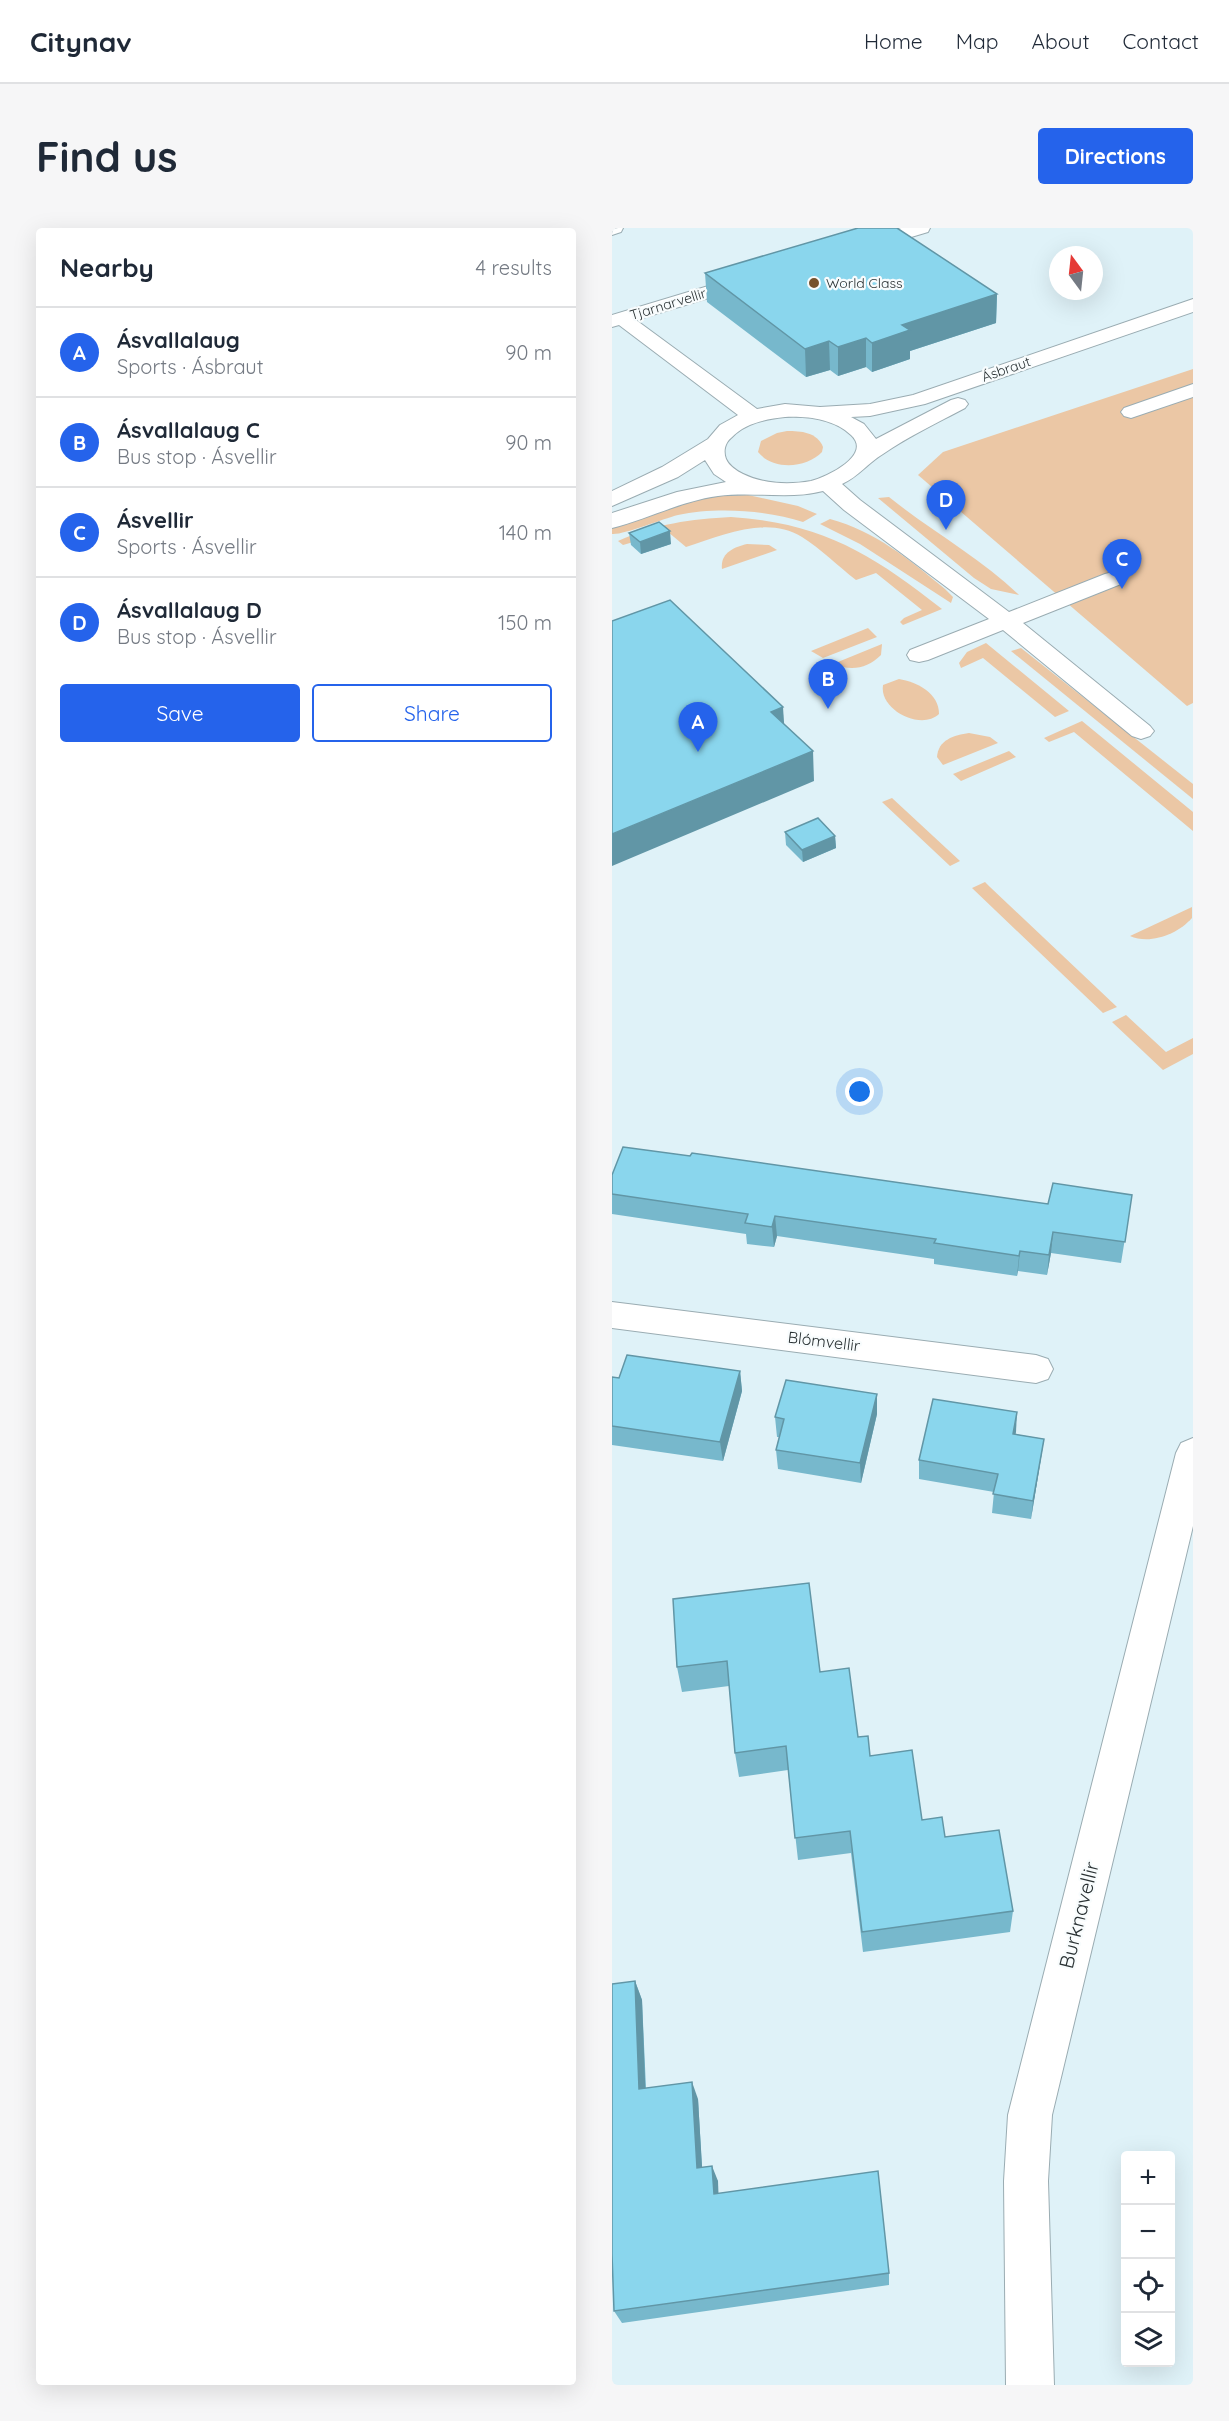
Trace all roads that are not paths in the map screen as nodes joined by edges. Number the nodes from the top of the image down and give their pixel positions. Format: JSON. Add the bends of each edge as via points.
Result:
{"nodes":[{"id":1,"x":921,"y":228,"type":"edge"},
{"id":2,"x":839,"y":252,"type":"edge"},
{"id":3,"x":762,"y":276,"type":"edge"},
{"id":4,"x":1193,"y":305,"type":"edge"},
{"id":5,"x":617,"y":319,"type":"edge"},
{"id":6,"x":1193,"y":322,"type":"edge"},
{"id":7,"x":1193,"y":390,"type":"edge"},
{"id":8,"x":815,"y":412,"type":"junction"},
{"id":9,"x":1131,"y":412,"type":"dead end"},
{"id":10,"x":753,"y":416,"type":"junction"},
{"id":11,"x":715,"y":444,"type":"junction"},
{"id":12,"x":865,"y":456,"type":"junction"},
{"id":13,"x":828,"y":483,"type":"junction"},
{"id":14,"x":759,"y":487,"type":"junction"},
{"id":15,"x":612,"y":499,"type":"edge"},
{"id":16,"x":612,"y":521,"type":"edge"},
{"id":17,"x":1113,"y":579,"type":"dead end"},
{"id":18,"x":1006,"y":621,"type":"junction"},
{"id":19,"x":919,"y":655,"type":"dead end"},
{"id":20,"x":1141,"y":731,"type":"dead end"},
{"id":21,"x":612,"y":1315,"type":"edge"},
{"id":22,"x":1036,"y":1369,"type":"dead end"},
{"id":23,"x":1193,"y":1453,"type":"edge"},
{"id":24,"x":1030,"y":2385,"type":"edge"}],
"edges":[{"from":1,"to":2,"type":"street"},
{"from":3,"to":5,"type":"street","name":"Tjarnarvellir"},
{"from":4,"to":8,"type":"street","name":"Ásbraut","via":[[918,400],[870,410]]},
{"from":5,"to":10,"type":"street","name":"Tjarnarvellir"},
{"from":6,"to":12,"type":"street","name":"Ásbraut","via":[[958,404]]},
{"from":7,"to":9,"type":"street"},
{"from":8,"to":10,"type":"street","via":[[773,411]]},
{"from":8,"to":12,"type":"street","via":[[838,418],[856,429],[865,441]]},
{"from":10,"to":11,"type":"street","via":[[735,423]]},
{"from":11,"to":14,"type":"street","via":[[714,457],[722,469],[737,480]]},
{"from":11,"to":15,"type":"street","via":[[670,472]]},
{"from":12,"to":13,"type":"street","name":"Ásbraut","via":[[845,476]]},
{"from":13,"to":14,"type":"street","name":"Ásbraut","via":[[806,488]]},
{"from":13,"to":18,"type":"street"},
{"from":14,"to":16,"type":"street","via":[[700,492]]},
{"from":17,"to":18,"type":"street"},
{"from":18,"to":19,"type":"street"},
{"from":18,"to":20,"type":"street"},
{"from":21,"to":22,"type":"street","name":"Blómvellir"},
{"from":23,"to":24,"type":"street","name":"Burknavellir","via":[[1030,2115],[1026,2181]]}]}
